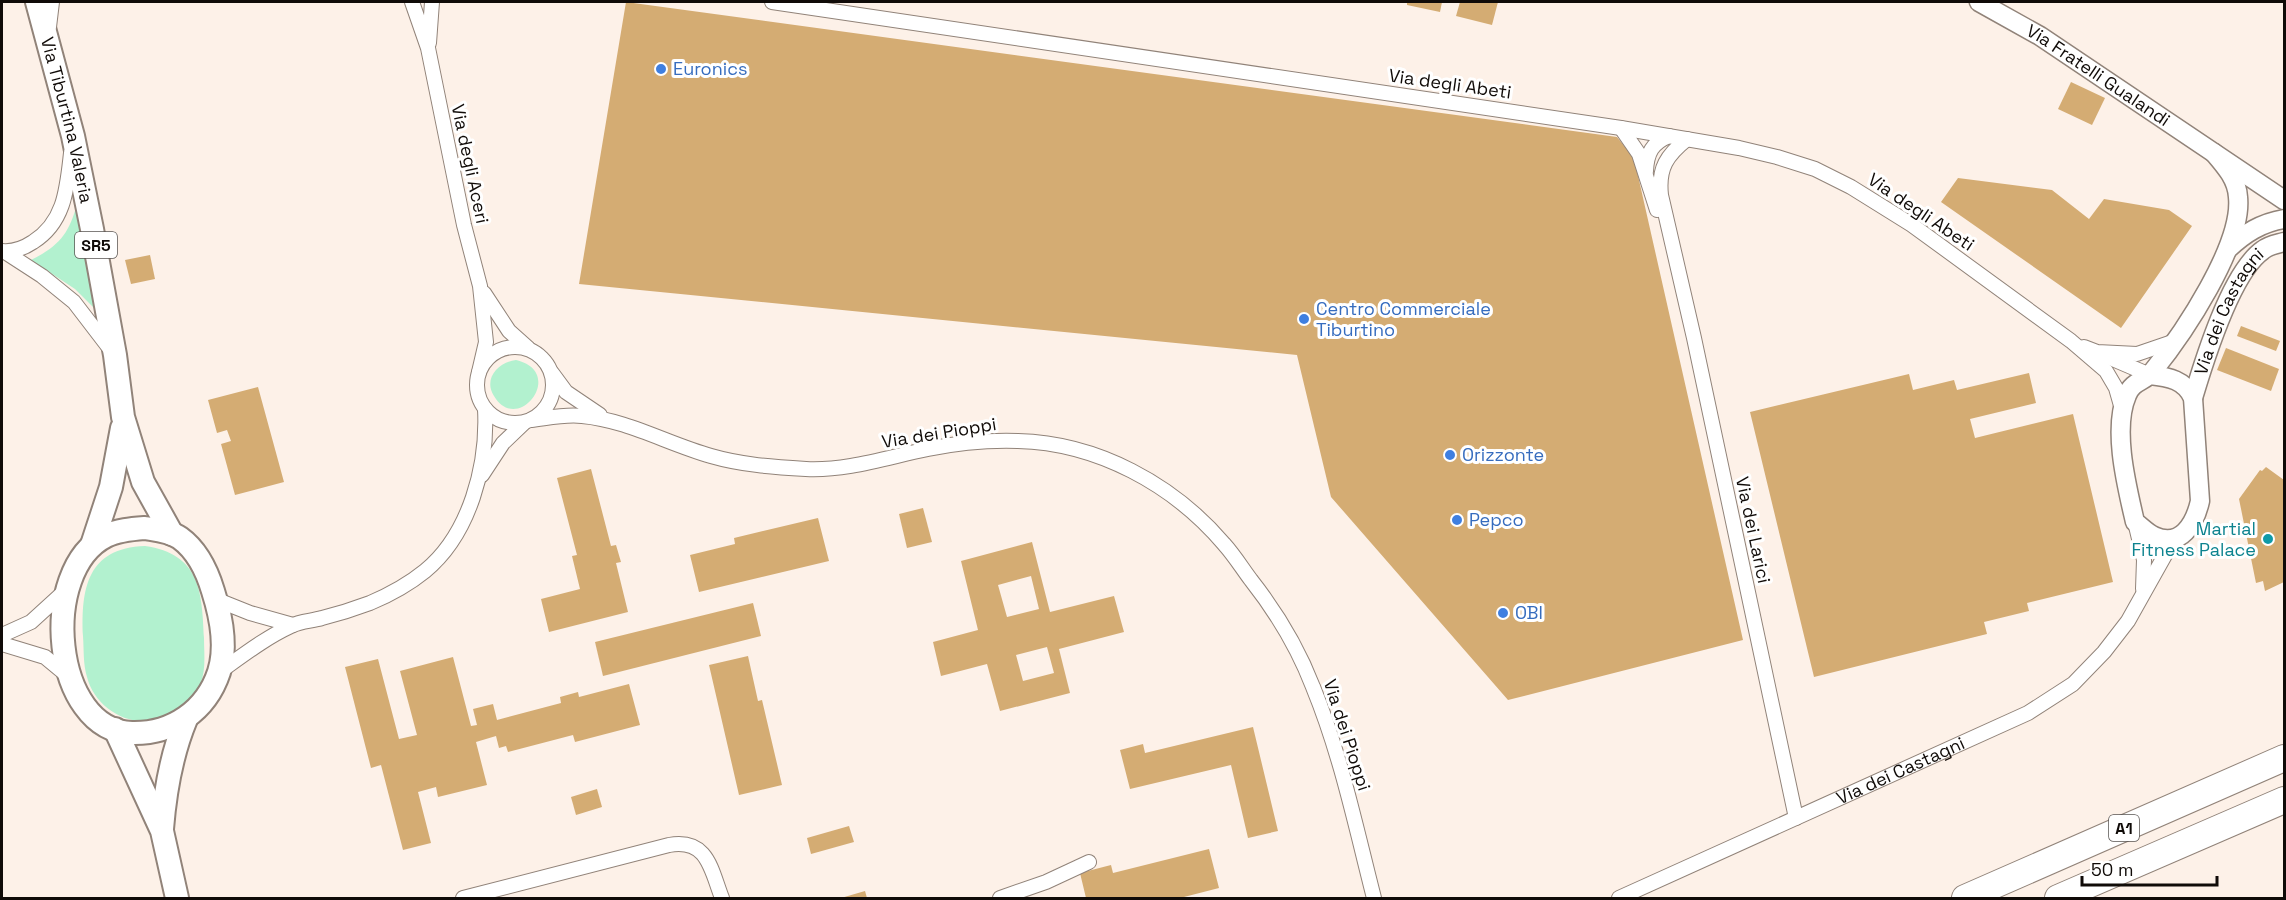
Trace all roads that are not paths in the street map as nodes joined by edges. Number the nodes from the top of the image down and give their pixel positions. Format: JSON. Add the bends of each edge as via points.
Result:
{"nodes":[{"id":1,"x":37,"y":2,"type":"edge"},
{"id":2,"x":52,"y":2,"type":"edge"},
{"id":3,"x":412,"y":2,"type":"edge"},
{"id":4,"x":426,"y":2,"type":"edge"},
{"id":5,"x":432,"y":2,"type":"edge"},
{"id":6,"x":772,"y":2,"type":"edge"},
{"id":7,"x":1979,"y":2,"type":"edge"},
{"id":8,"x":431,"y":21,"type":"junction"},
{"id":9,"x":48,"y":38,"type":"junction"},
{"id":10,"x":429,"y":48,"type":"junction"},
{"id":11,"x":1621,"y":128,"type":"junction"},
{"id":12,"x":73,"y":136,"type":"junction"},
{"id":13,"x":1669,"y":136,"type":"junction"},
{"id":14,"x":1687,"y":139,"type":"junction"},
{"id":15,"x":2214,"y":153,"type":"junction"},
{"id":16,"x":1646,"y":177,"type":"junction"},
{"id":17,"x":2284,"y":200,"type":"edge"},
{"id":18,"x":2284,"y":219,"type":"edge"},
{"id":19,"x":2284,"y":242,"type":"edge"},
{"id":20,"x":2228,"y":249,"type":"junction"},
{"id":21,"x":1673,"y":251,"type":"junction"},
{"id":22,"x":3,"y":252,"type":"edge"},
{"id":23,"x":480,"y":286,"type":"junction"},
{"id":24,"x":2072,"y":341,"type":"junction"},
{"id":25,"x":2175,"y":341,"type":"junction"},
{"id":26,"x":534,"y":352,"type":"junction"},
{"id":27,"x":2097,"y":352,"type":"junction"},
{"id":28,"x":115,"y":355,"type":"junction"},
{"id":29,"x":545,"y":362,"type":"junction"},
{"id":30,"x":479,"y":372,"type":"junction"},
{"id":31,"x":2150,"y":375,"type":"junction"},
{"id":32,"x":2193,"y":398,"type":"junction"},
{"id":33,"x":485,"y":409,"type":"junction"},
{"id":34,"x":2123,"y":414,"type":"junction"},
{"id":35,"x":123,"y":417,"type":"junction"},
{"id":36,"x":607,"y":419,"type":"junction"},
{"id":37,"x":528,"y":421,"type":"junction"},
{"id":38,"x":478,"y":482,"type":"junction"},
{"id":39,"x":2135,"y":522,"type":"junction"},
{"id":40,"x":172,"y":534,"type":"junction"},
{"id":41,"x":2174,"y":539,"type":"junction"},
{"id":42,"x":92,"y":545,"type":"junction"},
{"id":43,"x":66,"y":589,"type":"junction"},
{"id":44,"x":2143,"y":591,"type":"junction"},
{"id":45,"x":215,"y":599,"type":"junction"},
{"id":46,"x":292,"y":625,"type":"junction"},
{"id":47,"x":2,"y":635,"type":"edge"},
{"id":48,"x":2,"y":644,"type":"edge"},
{"id":49,"x":219,"y":673,"type":"junction"},
{"id":50,"x":71,"y":679,"type":"junction"},
{"id":51,"x":186,"y":719,"type":"junction"},
{"id":52,"x":115,"y":729,"type":"junction"},
{"id":53,"x":2284,"y":758,"type":"edge"},
{"id":54,"x":2284,"y":800,"type":"edge"},
{"id":55,"x":1796,"y":818,"type":"junction"},
{"id":56,"x":162,"y":831,"type":"junction"},
{"id":57,"x":1089,"y":862,"type":"dead end"},
{"id":58,"x":177,"y":898,"type":"edge"},
{"id":59,"x":463,"y":898,"type":"edge"},
{"id":60,"x":722,"y":898,"type":"edge"},
{"id":61,"x":1000,"y":898,"type":"edge"},
{"id":62,"x":1374,"y":898,"type":"edge"},
{"id":63,"x":1619,"y":898,"type":"edge"},
{"id":64,"x":1965,"y":898,"type":"edge"},
{"id":65,"x":2058,"y":898,"type":"edge"}],
"edges":[{"from":1,"to":9,"type":"main road","name":"Via Tiburtina Valeria","number":"SR5"},
{"from":2,"to":9,"type":"street"},
{"from":3,"to":10,"type":"street","name":"Via degli Aceri"},
{"from":4,"to":8,"type":"street"},
{"from":5,"to":8,"type":"street","name":"Via degli Aceri"},
{"from":6,"to":11,"type":"street","name":"Via degli Abeti"},
{"from":7,"to":15,"type":"street","name":"Via Fratelli Gualandi","via":[[2040,36]]},
{"from":8,"to":10,"type":"street","name":"Via degli Aceri"},
{"from":9,"to":12,"type":"main road","name":"Via Tiburtina Valeria","number":"SR5"},
{"from":10,"to":23,"type":"street","name":"Via degli Aceri"},
{"from":11,"to":13,"type":"street","name":"Via degli Abeti"},
{"from":11,"to":16,"type":"street","name":"Via dei Larici","via":[[1639,154]]},
{"from":12,"to":22,"type":"street","via":[[64,197],[55,223],[29,245]]},
{"from":12,"to":28,"type":"main road","name":"Via Tiburtina Valeria","number":"SR5"},
{"from":13,"to":14,"type":"street","name":"Via degli Abeti"},
{"from":13,"to":16,"type":"street","via":[[1652,147]]},
{"from":14,"to":21,"type":"street","name":"Via dei Larici","via":[[1672,151],[1661,171],[1660,195]]},
{"from":14,"to":24,"type":"street","name":"Via degli Abeti","via":[[1777,157],[1815,169],[1851,187],[1912,225]]},
{"from":15,"to":17,"type":"street","name":"Via Fratelli Gualandi"},
{"from":15,"to":20,"type":"street","name":"Via dei Castagni","via":[[2234,179],[2238,195]]},
{"from":16,"to":21,"type":"street","name":"Via dei Larici"},
{"from":18,"to":20,"type":"street","name":"Via dei Castagni","via":[[2254,229]]},
{"from":19,"to":32,"type":"street","name":"Via dei Castagni","via":[[2263,250],[2240,278],[2220,319]]},
{"from":20,"to":25,"type":"street","name":"Via dei Castagni"},
{"from":21,"to":55,"type":"street","name":"Via dei Larici"},
{"from":22,"to":28,"type":"street","via":[[74,302]]},
{"from":23,"to":26,"type":"street","name":"Via degli Aceri","via":[[509,331]]},
{"from":23,"to":30,"type":"street","name":"Via degli Aceri","via":[[486,342]]},
{"from":24,"to":27,"type":"street","name":"Via degli Abeti"},
{"from":24,"to":34,"type":"street","name":"Via degli Abeti","via":[[2106,371],[2116,388]]},
{"from":25,"to":27,"type":"street","name":"Via degli Abeti","via":[[2137,354]]},
{"from":25,"to":31,"type":"street","name":"Via dei Castagni"},
{"from":26,"to":29,"type":"street"},
{"from":26,"to":30,"type":"street","via":[[521,347],[502,350],[486,360]]},
{"from":27,"to":31,"type":"street","name":"Via degli Abeti"},
{"from":28,"to":35,"type":"main road","name":"Via Tiburtina Valeria","number":"SR5"},
{"from":29,"to":36,"type":"street","via":[[566,392]]},
{"from":29,"to":37,"type":"street","via":[[553,383],[552,394],[541,414]]},
{"from":30,"to":33,"type":"street","via":[[477,391]]},
{"from":31,"to":32,"type":"street","name":"Via dei Castagni","via":[[2169,376],[2189,388]]},
{"from":31,"to":34,"type":"street","name":"Via dei Castagni","via":[[2135,382],[2126,396]]},
{"from":32,"to":41,"type":"street","name":"Via dei Castagni","via":[[2200,501],[2191,525]]},
{"from":33,"to":37,"type":"street","via":[[502,422]]},
{"from":33,"to":38,"type":"street","via":[[485,444]]},
{"from":34,"to":39,"type":"street","name":"Via dei Castagni","via":[[2120,432],[2124,477]]},
{"from":35,"to":40,"type":"main road","name":"Via Tiburtina Valeria","number":"SR5","via":[[143,482]]},
{"from":35,"to":42,"type":"main road","name":"Via Tiburtina Valeria","via":[[111,488]]},
{"from":36,"to":37,"type":"street","via":[[573,415]]},
{"from":36,"to":62,"type":"street","name":"Via dei Pioppi","via":[[710,456],[761,466],[840,467],[947,446],[1021,441],[1062,445],[1130,469],[1193,512],[1224,543],[1290,638],[1314,687],[1334,748]]},
{"from":37,"to":38,"type":"street","via":[[503,443]]},
{"from":38,"to":46,"type":"street","via":[[457,531],[426,570],[369,603]]},
{"from":39,"to":41,"type":"street","via":[[2155,537]]},
{"from":39,"to":44,"type":"street","name":"Via dei Castagni","via":[[2144,560]]},
{"from":40,"to":42,"type":"main road","via":[[132,529],[106,536]]},
{"from":40,"to":45,"type":"main road","via":[[188,545],[202,564]]},
{"from":41,"to":44,"type":"street","name":"Via dei Castagni"},
{"from":42,"to":43,"type":"main road","via":[[79,561]]},
{"from":43,"to":47,"type":"street","via":[[31,622]]},
{"from":43,"to":50,"type":"main road","via":[[62,638]]},
{"from":44,"to":55,"type":"street","name":"Via dei Castagni","via":[[2128,621],[2104,652],[2051,700]]},
{"from":45,"to":46,"type":"street"},
{"from":45,"to":49,"type":"main road","via":[[222,643]]},
{"from":46,"to":49,"type":"street"},
{"from":48,"to":50,"type":"street","via":[[45,657]]},
{"from":49,"to":51,"type":"main road","via":[[207,695]]},
{"from":50,"to":52,"type":"main road","via":[[89,711]]},
{"from":51,"to":52,"type":"main road","via":[[135,733]]},
{"from":51,"to":56,"type":"main road","via":[[168,776]]},
{"from":52,"to":56,"type":"main road"},
{"from":53,"to":64,"type":"highway","number":"A1"},
{"from":54,"to":65,"type":"highway","number":"A1"},
{"from":55,"to":63,"type":"street","name":"Via dei Castagni"},
{"from":56,"to":58,"type":"main road"},
{"from":57,"to":61,"type":"street"},
{"from":59,"to":60,"type":"street","via":[[686,843],[704,856]]}]}
